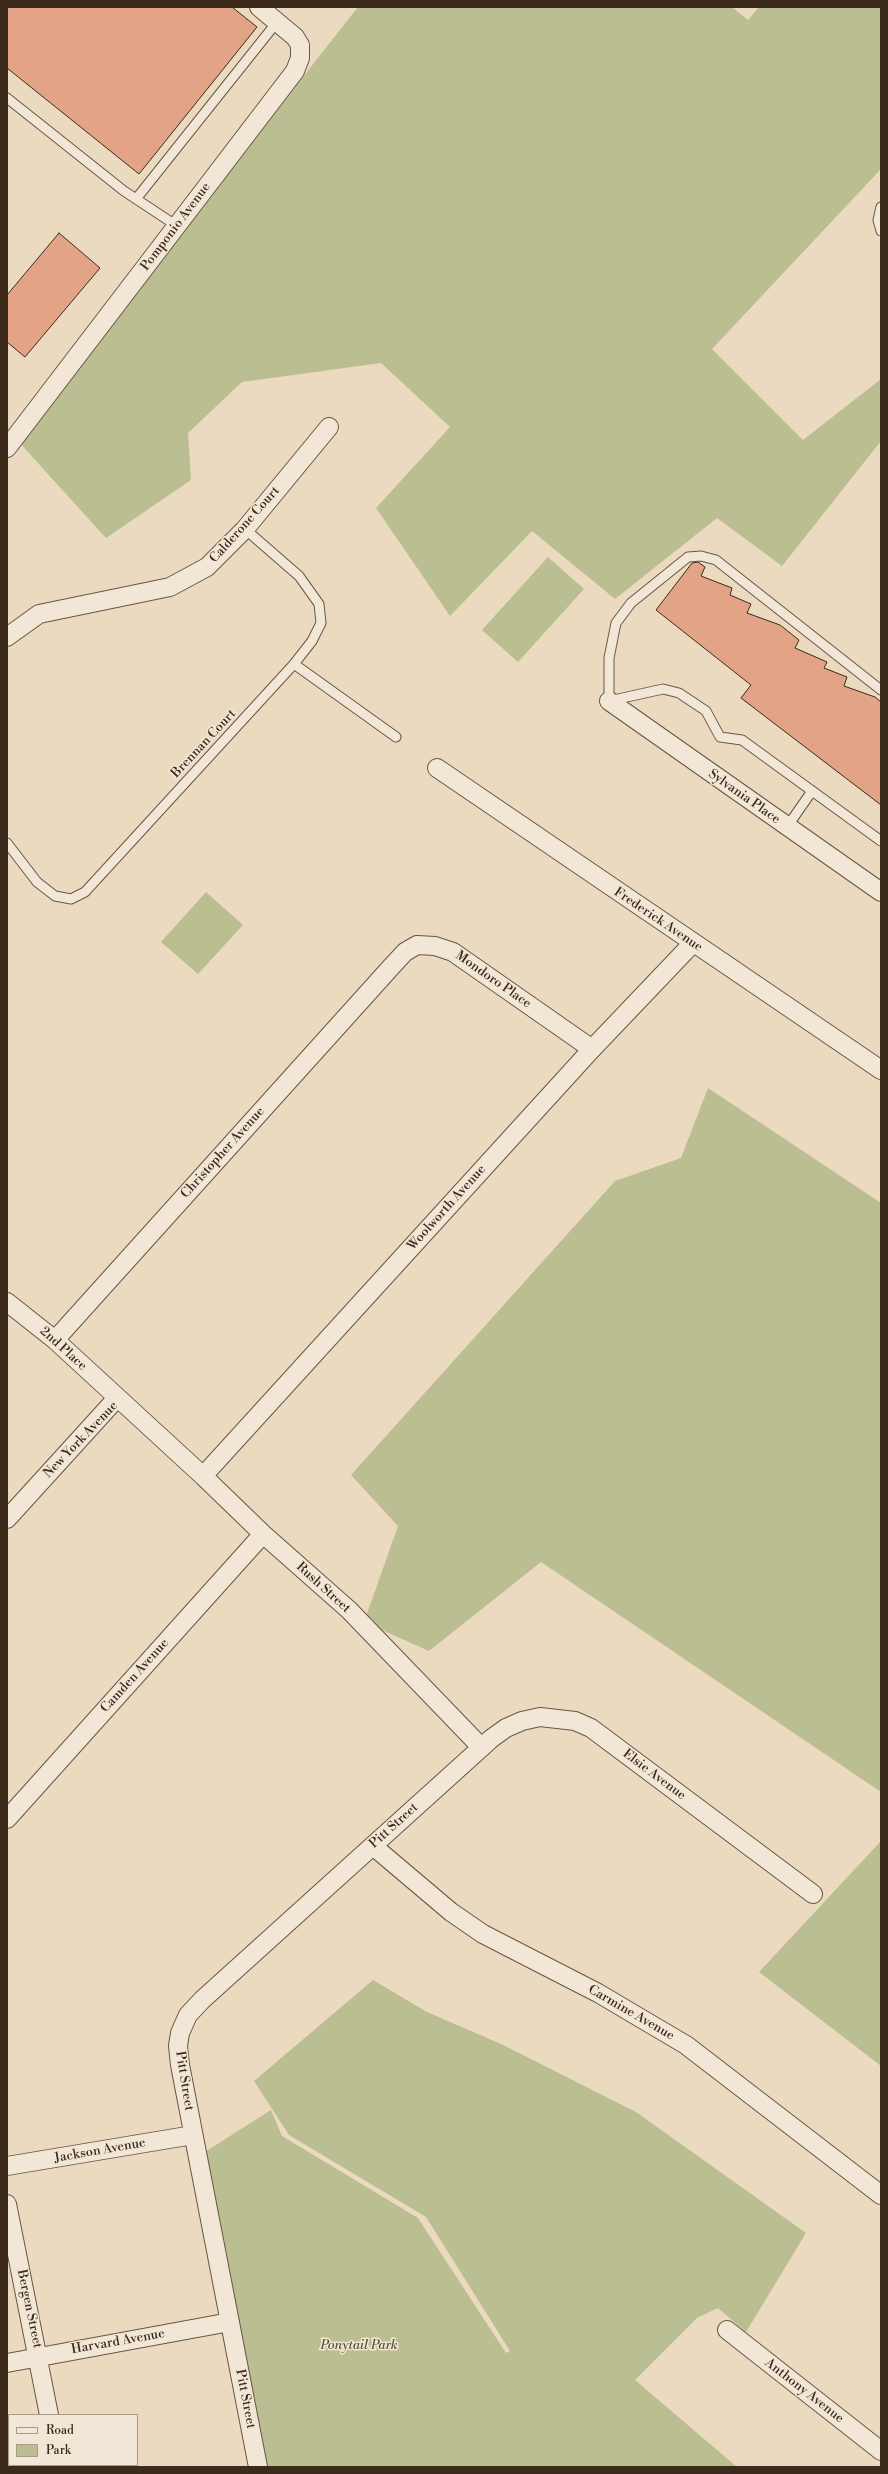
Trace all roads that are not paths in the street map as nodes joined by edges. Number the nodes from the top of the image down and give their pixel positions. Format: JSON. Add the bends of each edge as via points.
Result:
{"nodes":[{"id":1,"x":259,"y":7,"type":"edge"},
{"id":2,"x":277,"y":22,"type":"junction"},
{"id":3,"x":7,"y":98,"type":"edge"},
{"id":4,"x":136,"y":199,"type":"junction"},
{"id":5,"x":881,"y":207,"type":"edge"},
{"id":6,"x":177,"y":226,"type":"junction"},
{"id":7,"x":881,"y":231,"type":"edge"},
{"id":8,"x":329,"y":427,"type":"dead end"},
{"id":9,"x":7,"y":448,"type":"edge"},
{"id":10,"x":245,"y":529,"type":"junction"},
{"id":11,"x":7,"y":637,"type":"edge"},
{"id":12,"x":294,"y":664,"type":"junction"},
{"id":13,"x":881,"y":690,"type":"edge"},
{"id":14,"x":609,"y":701,"type":"junction"},
{"id":15,"x":396,"y":737,"type":"dead end"},
{"id":16,"x":437,"y":768,"type":"dead end"},
{"id":17,"x":812,"y":791,"type":"junction"},
{"id":18,"x":787,"y":827,"type":"junction"},
{"id":19,"x":881,"y":841,"type":"edge"},
{"id":20,"x":7,"y":843,"type":"edge"},
{"id":21,"x":881,"y":892,"type":"edge"},
{"id":22,"x":693,"y":943,"type":"junction"},
{"id":23,"x":392,"y":966,"type":"joint"},
{"id":24,"x":592,"y":1049,"type":"junction"},
{"id":25,"x":881,"y":1070,"type":"edge"},
{"id":26,"x":7,"y":1302,"type":"edge"},
{"id":27,"x":55,"y":1340,"type":"junction"},
{"id":28,"x":117,"y":1398,"type":"junction"},
{"id":29,"x":159,"y":1434,"type":"joint"},
{"id":30,"x":203,"y":1476,"type":"junction"},
{"id":31,"x":7,"y":1519,"type":"edge"},
{"id":32,"x":263,"y":1534,"type":"junction"},
{"id":33,"x":481,"y":1748,"type":"junction"},
{"id":34,"x":7,"y":1819,"type":"edge"},
{"id":35,"x":372,"y":1846,"type":"junction"},
{"id":36,"x":813,"y":1894,"type":"dead end"},
{"id":37,"x":193,"y":2135,"type":"junction"},
{"id":38,"x":7,"y":2166,"type":"edge"},
{"id":39,"x":881,"y":2195,"type":"edge"},
{"id":40,"x":7,"y":2204,"type":"edge"},
{"id":41,"x":230,"y":2322,"type":"junction"},
{"id":42,"x":727,"y":2330,"type":"dead end"},
{"id":43,"x":38,"y":2356,"type":"junction"},
{"id":44,"x":7,"y":2363,"type":"edge"},
{"id":45,"x":49,"y":2414,"type":"edge"},
{"id":46,"x":881,"y":2451,"type":"edge"},
{"id":47,"x":258,"y":2467,"type":"edge"}],
"edges":[{"from":1,"to":2,"type":"street","name":"Pomponio Avenue"},
{"from":2,"to":4,"type":"lane"},
{"from":2,"to":6,"type":"street","name":"Pomponio Avenue","via":[[295,36],[300,45],[300,58],[295,71]]},
{"from":3,"to":4,"type":"lane"},
{"from":4,"to":6,"type":"lane"},
{"from":5,"to":7,"type":"lane","via":[[878,220]]},
{"from":6,"to":9,"type":"street","name":"Pomponio Avenue"},
{"from":8,"to":10,"type":"street","name":"Calderone Court"},
{"from":10,"to":11,"type":"street","name":"Calderone Court","via":[[208,567],[170,587],[39,614]]},
{"from":10,"to":12,"type":"lane","name":"Brennan Court","via":[[299,576],[320,604],[321,623],[312,641]]},
{"from":12,"to":15,"type":"lane"},
{"from":12,"to":20,"type":"lane","name":"Brennan Court","via":[[85,892],[71,899],[55,896],[37,882]]},
{"from":13,"to":14,"type":"lane","via":[[716,560],[701,556],[688,558],[672,570],[631,604],[616,624],[609,658]]},
{"from":14,"to":17,"type":"lane","via":[[663,689],[679,693],[706,711],[720,737],[742,740]]},
{"from":14,"to":18,"type":"street","name":"Sylvania Place"},
{"from":16,"to":22,"type":"street","name":"Frederick Avenue"},
{"from":17,"to":18,"type":"lane"},
{"from":17,"to":19,"type":"lane"},
{"from":18,"to":21,"type":"street","name":"Sylvania Place"},
{"from":22,"to":24,"type":"street","name":"Woolworth Avenue"},
{"from":22,"to":25,"type":"street","name":"Frederick Avenue"},
{"from":23,"to":24,"type":"street","name":"Mondoro Place","via":[[405,952],[417,945],[435,946],[453,952]]},
{"from":23,"to":27,"type":"street","name":"Christopher Avenue"},
{"from":24,"to":30,"type":"street","name":"Woolworth Avenue"},
{"from":26,"to":27,"type":"street","name":"2nd Place"},
{"from":27,"to":28,"type":"street","name":"2nd Place"},
{"from":28,"to":29,"type":"street","name":"New York Avenue"},
{"from":28,"to":31,"type":"street","name":"New York Avenue"},
{"from":29,"to":30,"type":"street","name":"Rush Street"},
{"from":30,"to":32,"type":"street","name":"Rush Street"},
{"from":32,"to":33,"type":"street","name":"Rush Street","via":[[349,1610]]},
{"from":32,"to":34,"type":"street","name":"Camden Avenue"},
{"from":33,"to":35,"type":"street","name":"Pitt Street"},
{"from":33,"to":36,"type":"street","name":"Elsie Avenue","via":[[506,1728],[522,1721],[540,1717],[575,1721],[599,1734]]},
{"from":35,"to":37,"type":"street","name":"Pitt Street","via":[[188,2015],[180,2033],[178,2046]]},
{"from":35,"to":39,"type":"street","name":"Carmine Avenue","via":[[451,1912],[483,1934],[598,1993],[686,2044]]},
{"from":37,"to":38,"type":"street","name":"Jackson Avenue"},
{"from":37,"to":41,"type":"street","name":"Pitt Street"},
{"from":40,"to":43,"type":"street","name":"Bergen Street"},
{"from":41,"to":43,"type":"street","name":"Harvard Avenue"},
{"from":41,"to":47,"type":"street","name":"Pitt Street"},
{"from":42,"to":46,"type":"street","name":"Anthony Avenue"},
{"from":43,"to":44,"type":"street","name":"Harvard Avenue"},
{"from":43,"to":45,"type":"street","name":"Bergen Street"}]}
